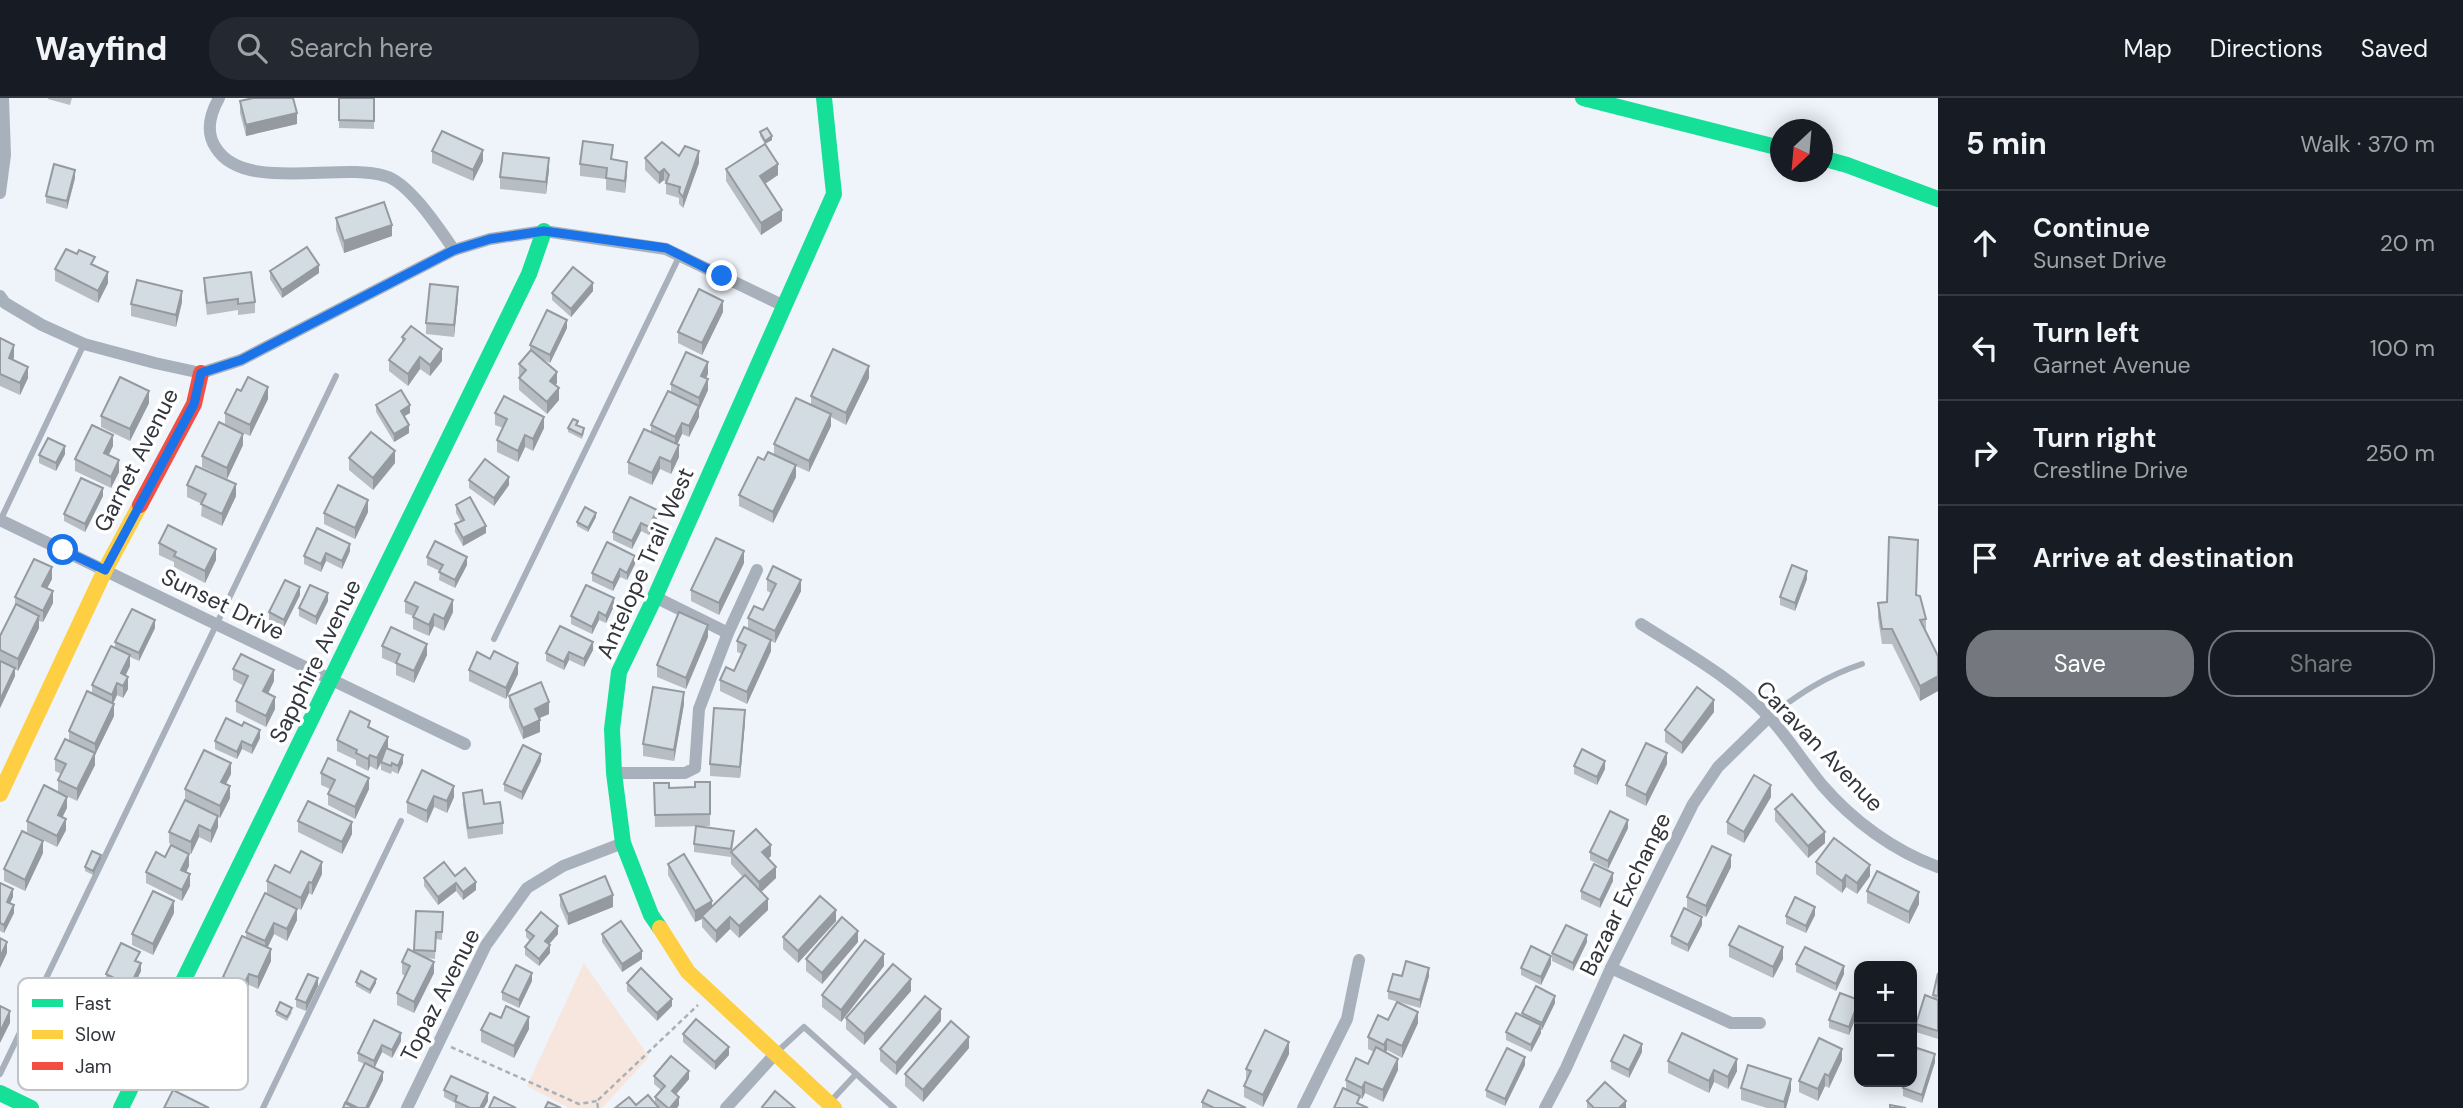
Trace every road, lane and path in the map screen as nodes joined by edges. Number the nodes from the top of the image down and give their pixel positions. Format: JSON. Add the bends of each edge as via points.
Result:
{"nodes":[{"id":1,"x":3,"y":98,"type":"edge"},
{"id":2,"x":219,"y":98,"type":"edge"},
{"id":3,"x":824,"y":98,"type":"edge"},
{"id":4,"x":1583,"y":98,"type":"edge"},
{"id":5,"x":1770,"y":145,"type":"edge"},
{"id":6,"x":1833,"y":161,"type":"edge"},
{"id":7,"x":0,"y":193,"type":"edge"},
{"id":8,"x":1938,"y":199,"type":"edge"},
{"id":9,"x":544,"y":231,"type":"junction"},
{"id":10,"x":454,"y":250,"type":"junction"},
{"id":11,"x":680,"y":256,"type":"junction"},
{"id":12,"x":0,"y":296,"type":"edge"},
{"id":13,"x":784,"y":306,"type":"junction"},
{"id":14,"x":84,"y":344,"type":"junction"},
{"id":15,"x":201,"y":373,"type":"junction"},
{"id":16,"x":336,"y":376,"type":"dead end"},
{"id":17,"x":0,"y":520,"type":"edge"},
{"id":18,"x":105,"y":570,"type":"junction"},
{"id":19,"x":757,"y":570,"type":"dead end"},
{"id":20,"x":655,"y":597,"type":"junction"},
{"id":21,"x":1641,"y":624,"type":"dead end"},
{"id":22,"x":217,"y":625,"type":"junction"},
{"id":23,"x":728,"y":633,"type":"junction"},
{"id":24,"x":494,"y":639,"type":"dead end"},
{"id":25,"x":1862,"y":664,"type":"dead end"},
{"id":26,"x":331,"y":681,"type":"junction"},
{"id":27,"x":1769,"y":717,"type":"junction"},
{"id":28,"x":465,"y":744,"type":"dead end"},
{"id":29,"x":614,"y":773,"type":"junction"},
{"id":30,"x":0,"y":794,"type":"edge"},
{"id":31,"x":401,"y":821,"type":"dead end"},
{"id":32,"x":623,"y":843,"type":"junction"},
{"id":33,"x":1938,"y":867,"type":"edge"},
{"id":34,"x":1359,"y":960,"type":"dead end"},
{"id":35,"x":1611,"y":968,"type":"junction"},
{"id":36,"x":46,"y":978,"type":"edge"},
{"id":37,"x":183,"y":978,"type":"edge"},
{"id":38,"x":710,"y":993,"type":"junction"},
{"id":39,"x":1760,"y":1023,"type":"dead end"},
{"id":40,"x":18,"y":1037,"type":"edge"},
{"id":41,"x":439,"y":1042,"type":"junction"},
{"id":42,"x":775,"y":1054,"type":"junction"},
{"id":43,"x":0,"y":1074,"type":"edge"},
{"id":44,"x":856,"y":1074,"type":"junction"},
{"id":45,"x":128,"y":1090,"type":"edge"},
{"id":46,"x":0,"y":1093,"type":"edge"},
{"id":47,"x":597,"y":1101,"type":"junction"},
{"id":48,"x":831,"y":1106,"type":"edge"},
{"id":49,"x":31,"y":1108,"type":"edge"},
{"id":50,"x":121,"y":1108,"type":"edge"},
{"id":51,"x":263,"y":1108,"type":"edge"},
{"id":52,"x":407,"y":1108,"type":"edge"},
{"id":53,"x":598,"y":1108,"type":"edge"},
{"id":54,"x":726,"y":1108,"type":"edge"},
{"id":55,"x":894,"y":1108,"type":"edge"},
{"id":56,"x":1303,"y":1108,"type":"edge"},
{"id":57,"x":1545,"y":1108,"type":"edge"}],
"edges":[{"from":1,"to":7,"type":"street","via":[[5,155]]},
{"from":2,"to":10,"type":"street","via":[[211,112],[210,139],[220,156],[237,167],[261,172],[387,176],[431,216]]},
{"from":3,"to":13,"type":"street","name":"Antelope Trail West","via":[[834,194]]},
{"from":4,"to":5,"type":"street"},
{"from":6,"to":8,"type":"street"},
{"from":9,"to":10,"type":"street"},
{"from":9,"to":11,"type":"street","via":[[666,248]]},
{"from":9,"to":26,"type":"street","name":"Sapphire Avenue","via":[[529,274]]},
{"from":10,"to":15,"type":"street","via":[[241,360]]},
{"from":11,"to":13,"type":"street"},
{"from":11,"to":24,"type":"lane"},
{"from":12,"to":14,"type":"street","via":[[42,325]]},
{"from":13,"to":20,"type":"street","name":"Antelope Trail West"},
{"from":14,"to":15,"type":"street"},
{"from":14,"to":17,"type":"lane"},
{"from":15,"to":18,"type":"street","name":"Garnet Avenue","via":[[194,404]]},
{"from":16,"to":22,"type":"lane"},
{"from":17,"to":18,"type":"street","name":"Sunset Drive"},
{"from":18,"to":22,"type":"street","name":"Sunset Drive"},
{"from":18,"to":30,"type":"street","name":"Garnet Avenue"},
{"from":19,"to":23,"type":"street"},
{"from":20,"to":23,"type":"street"},
{"from":20,"to":29,"type":"street","name":"Antelope Trail West","via":[[619,672],[611,729]]},
{"from":21,"to":27,"type":"street","name":"Caravan Avenue","via":[[1717,672]]},
{"from":22,"to":26,"type":"street","name":"Sunset Drive"},
{"from":22,"to":36,"type":"lane"},
{"from":23,"to":29,"type":"street","via":[[699,709],[695,768],[685,773]]},
{"from":25,"to":27,"type":"lane","via":[[1805,690]]},
{"from":26,"to":28,"type":"street","name":"Sunset Drive"},
{"from":26,"to":37,"type":"street","name":"Sapphire Avenue"},
{"from":27,"to":33,"type":"street","name":"Caravan Avenue","via":[[1848,811],[1895,846]]},
{"from":27,"to":35,"type":"street","name":"Bazaar Exchange","via":[[1718,767],[1693,804]]},
{"from":29,"to":32,"type":"street","name":"Antelope Trail West"},
{"from":31,"to":51,"type":"lane"},
{"from":32,"to":38,"type":"street","name":"Antelope Trail West","via":[[651,915],[688,972]]},
{"from":32,"to":41,"type":"street","name":"Topaz Avenue","via":[[563,866],[527,888],[486,945]]},
{"from":34,"to":56,"type":"street","via":[[1347,1019]]},
{"from":35,"to":39,"type":"street","via":[[1731,1023]]},
{"from":35,"to":57,"type":"street","name":"Bazaar Exchange"},
{"from":38,"to":42,"type":"street","name":"Antelope Trail West"},
{"from":38,"to":47,"type":"path"},
{"from":40,"to":43,"type":"lane"},
{"from":41,"to":47,"type":"path","via":[[579,1104]]},
{"from":41,"to":52,"type":"street","name":"Topaz Avenue"},
{"from":42,"to":44,"type":"lane","via":[[804,1027]]},
{"from":42,"to":48,"type":"street","name":"Antelope Trail West"},
{"from":42,"to":54,"type":"street"},
{"from":44,"to":48,"type":"lane"},
{"from":44,"to":55,"type":"lane"},
{"from":45,"to":50,"type":"street","name":"Sapphire Avenue"},
{"from":46,"to":49,"type":"street"},
{"from":47,"to":53,"type":"path"}]}
